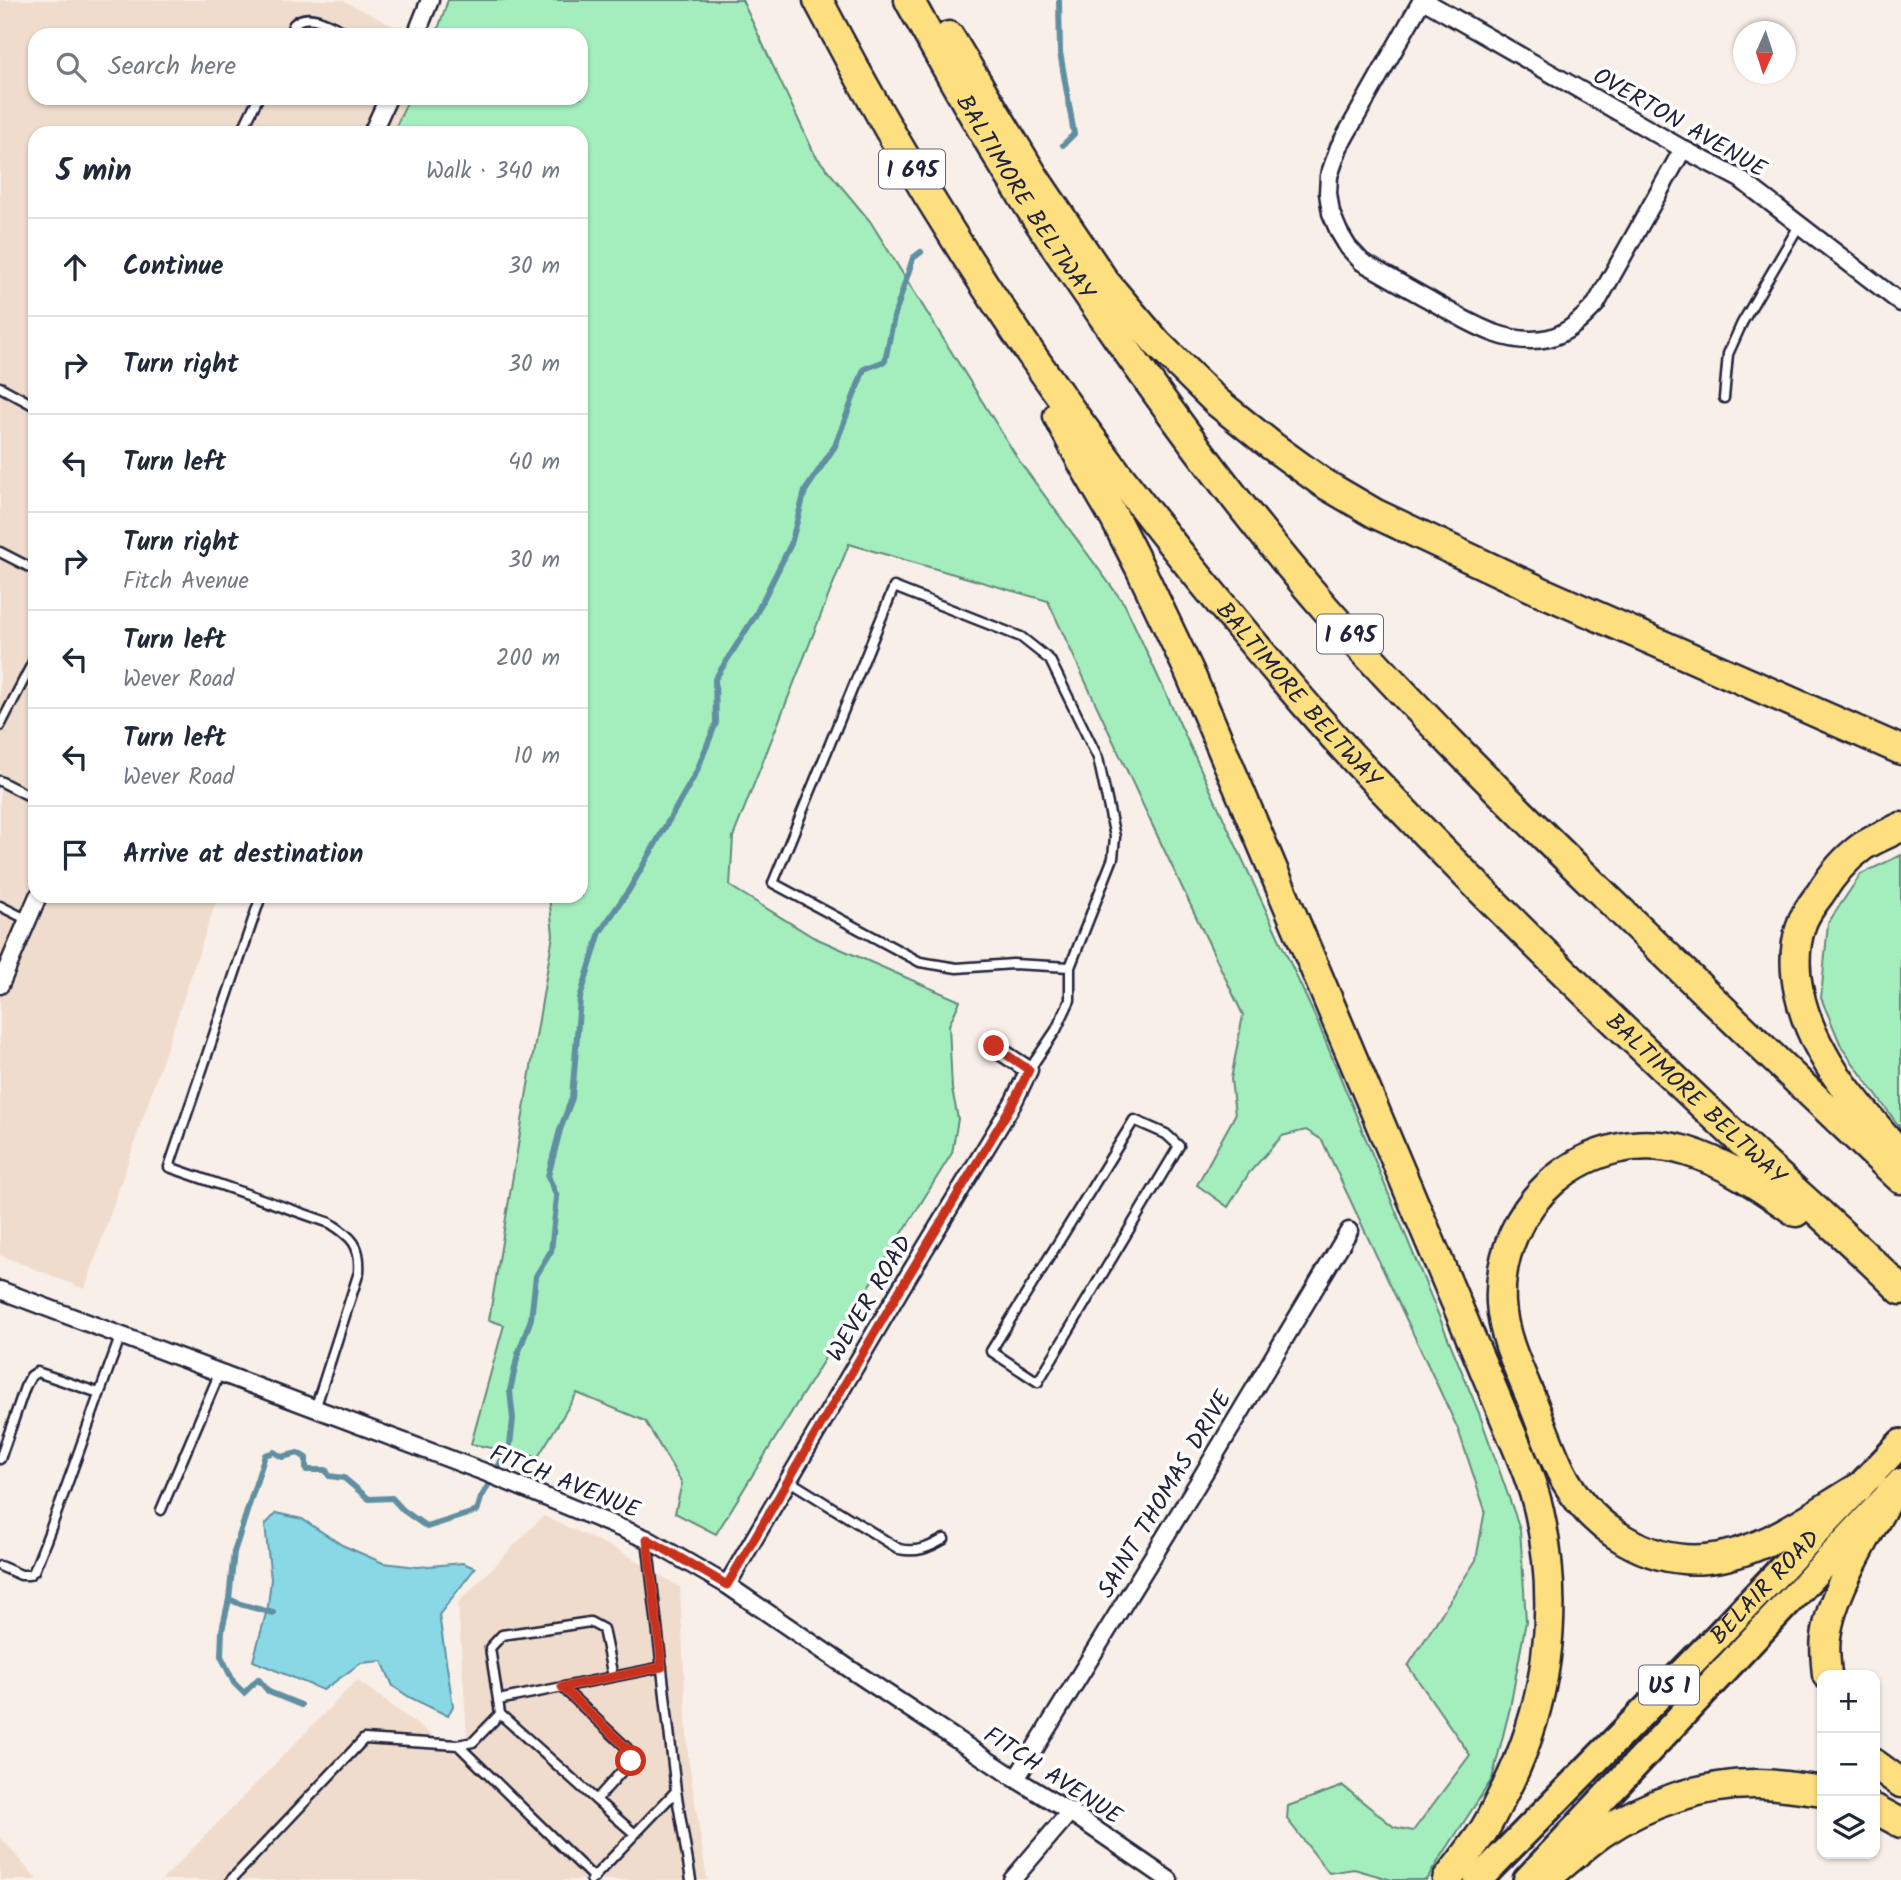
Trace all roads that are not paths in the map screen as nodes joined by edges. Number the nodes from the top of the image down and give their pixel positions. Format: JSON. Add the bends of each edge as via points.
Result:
{"nodes":[{"id":1,"x":430,"y":0,"type":"edge"},
{"id":2,"x":818,"y":0,"type":"edge"},
{"id":3,"x":909,"y":0,"type":"edge"},
{"id":4,"x":928,"y":0,"type":"edge"},
{"id":5,"x":1422,"y":0,"type":"edge"},
{"id":6,"x":293,"y":28,"type":"edge"},
{"id":7,"x":336,"y":28,"type":"edge"},
{"id":8,"x":419,"y":28,"type":"edge"},
{"id":9,"x":255,"y":105,"type":"edge"},
{"id":10,"x":385,"y":105,"type":"edge"},
{"id":11,"x":244,"y":126,"type":"edge"},
{"id":12,"x":375,"y":126,"type":"edge"},
{"id":13,"x":1683,"y":149,"type":"junction"},
{"id":14,"x":1800,"y":224,"type":"junction"},
{"id":15,"x":1901,"y":303,"type":"edge"},
{"id":16,"x":1016,"y":332,"type":"junction"},
{"id":17,"x":0,"y":387,"type":"edge"},
{"id":18,"x":1724,"y":398,"type":"dead end"},
{"id":19,"x":28,"y":402,"type":"edge"},
{"id":20,"x":0,"y":552,"type":"edge"},
{"id":21,"x":28,"y":566,"type":"edge"},
{"id":22,"x":28,"y":672,"type":"edge"},
{"id":23,"x":0,"y":726,"type":"edge"},
{"id":24,"x":1901,"y":750,"type":"edge"},
{"id":25,"x":0,"y":781,"type":"edge"},
{"id":26,"x":28,"y":795,"type":"edge"},
{"id":27,"x":1901,"y":827,"type":"edge"},
{"id":28,"x":35,"y":903,"type":"edge"},
{"id":29,"x":259,"y":903,"type":"edge"},
{"id":30,"x":0,"y":906,"type":"edge"},
{"id":31,"x":28,"y":920,"type":"junction"},
{"id":32,"x":1070,"y":967,"type":"junction"},
{"id":33,"x":0,"y":985,"type":"edge"},
{"id":34,"x":994,"y":1046,"type":"dead end"},
{"id":35,"x":1029,"y":1070,"type":"junction"},
{"id":36,"x":1901,"y":1156,"type":"edge"},
{"id":37,"x":1901,"y":1179,"type":"edge"},
{"id":38,"x":1349,"y":1231,"type":"dead end"},
{"id":39,"x":1897,"y":1285,"type":"edge"},
{"id":40,"x":0,"y":1290,"type":"edge"},
{"id":41,"x":121,"y":1335,"type":"junction"},
{"id":42,"x":220,"y":1372,"type":"junction"},
{"id":43,"x":1038,"y":1382,"type":"joint"},
{"id":44,"x":99,"y":1393,"type":"junction"},
{"id":45,"x":316,"y":1409,"type":"junction"},
{"id":46,"x":1901,"y":1443,"type":"edge"},
{"id":47,"x":0,"y":1459,"type":"edge"},
{"id":48,"x":788,"y":1480,"type":"junction"},
{"id":49,"x":1896,"y":1487,"type":"edge"},
{"id":50,"x":1858,"y":1488,"type":"junction"},
{"id":51,"x":161,"y":1510,"type":"dead end"},
{"id":52,"x":647,"y":1539,"type":"junction"},
{"id":53,"x":944,"y":1539,"type":"dead end"},
{"id":54,"x":0,"y":1566,"type":"edge"},
{"id":55,"x":727,"y":1585,"type":"junction"},
{"id":56,"x":662,"y":1667,"type":"junction"},
{"id":57,"x":1828,"y":1670,"type":"edge"},
{"id":58,"x":613,"y":1677,"type":"junction"},
{"id":59,"x":562,"y":1687,"type":"junction"},
{"id":60,"x":498,"y":1700,"type":"junction"},
{"id":61,"x":500,"y":1714,"type":"junction"},
{"id":62,"x":458,"y":1745,"type":"junction"},
{"id":63,"x":1880,"y":1768,"type":"edge"},
{"id":64,"x":1016,"y":1779,"type":"junction"},
{"id":65,"x":1901,"y":1783,"type":"edge"},
{"id":66,"x":1817,"y":1790,"type":"edge"},
{"id":67,"x":676,"y":1791,"type":"junction"},
{"id":68,"x":596,"y":1800,"type":"junction"},
{"id":69,"x":1070,"y":1812,"type":"junction"},
{"id":70,"x":1880,"y":1812,"type":"edge"},
{"id":71,"x":1901,"y":1823,"type":"edge"},
{"id":72,"x":635,"y":1834,"type":"junction"},
{"id":73,"x":593,"y":1879,"type":"edge"},
{"id":74,"x":231,"y":1880,"type":"edge"},
{"id":75,"x":691,"y":1880,"type":"edge"},
{"id":76,"x":1012,"y":1880,"type":"edge"},
{"id":77,"x":1169,"y":1880,"type":"edge"},
{"id":78,"x":1447,"y":1880,"type":"edge"},
{"id":79,"x":1478,"y":1880,"type":"edge"},
{"id":80,"x":1527,"y":1880,"type":"edge"},
{"id":81,"x":1544,"y":1880,"type":"edge"}],
"edges":[{"from":1,"to":8,"type":"street"},
{"from":2,"to":16,"type":"highway","name":"BALTIMORE BELTWAY","number":"I 695","via":[[898,146]]},
{"from":3,"to":37,"type":"highway","name":"BALTIMORE BELTWAY","number":"I 695","via":[[1020,194],[1104,318],[1228,489],[1326,608],[1537,829]]},
{"from":4,"to":24,"type":"highway","via":[[1105,282],[1157,343],[1217,402],[1272,446],[1323,483],[1399,526]]},
{"from":5,"to":13,"type":"street","name":"OVERTON AVENUE"},
{"from":5,"to":13,"type":"street","via":[[1339,147],[1328,176],[1331,213],[1348,247],[1362,262],[1477,326],[1528,341],[1551,337],[1577,324],[1596,304]]},
{"from":6,"to":7,"type":"lane","via":[[306,19]]},
{"from":9,"to":11,"type":"lane"},
{"from":10,"to":12,"type":"street"},
{"from":13,"to":14,"type":"street","name":"OVERTON AVENUE","via":[[1740,179]]},
{"from":14,"to":15,"type":"street","name":"OVERTON AVENUE"},
{"from":14,"to":18,"type":"lane","via":[[1728,354]]},
{"from":16,"to":39,"type":"highway","name":"BALTIMORE BELTWAY","number":"I 695","via":[[1165,537],[1372,778],[1613,1019]]},
{"from":16,"to":78,"type":"highway","via":[[1189,671],[1506,1421],[1538,1510],[1549,1617],[1539,1701],[1510,1782],[1483,1832]]},
{"from":17,"to":19,"type":"lane"},
{"from":20,"to":21,"type":"lane"},
{"from":22,"to":23,"type":"lane"},
{"from":25,"to":26,"type":"lane"},
{"from":27,"to":36,"type":"highway","via":[[1863,846],[1826,883],[1801,925],[1796,975],[1801,1004],[1824,1057]]},
{"from":28,"to":31,"type":"street"},
{"from":29,"to":45,"type":"lane","via":[[169,1167],[330,1223],[356,1245],[359,1272]]},
{"from":30,"to":31,"type":"lane"},
{"from":31,"to":33,"type":"street"},
{"from":32,"to":32,"type":"lane","via":[[1113,858],[1115,837],[1098,758],[1050,660],[1021,637],[894,587],[773,883],[920,962],[957,968],[1013,964]]},
{"from":32,"to":35,"type":"lane","via":[[1070,1000]]},
{"from":34,"to":35,"type":"street"},
{"from":35,"to":48,"type":"street","name":"WEVER ROAD"},
{"from":38,"to":64,"type":"street","name":"SAINT THOMAS DRIVE"},
{"from":39,"to":50,"type":"highway","via":[[1755,1183],[1686,1151],[1657,1146],[1600,1153],[1572,1166],[1523,1214],[1503,1270],[1501,1304],[1510,1346],[1565,1479],[1584,1509],[1631,1544],[1681,1558],[1734,1554],[1759,1546]]},
{"from":40,"to":41,"type":"street","name":"FITCH AVENUE"},
{"from":41,"to":42,"type":"street","name":"FITCH AVENUE"},
{"from":41,"to":44,"type":"lane"},
{"from":42,"to":45,"type":"street","name":"FITCH AVENUE"},
{"from":42,"to":51,"type":"lane"},
{"from":43,"to":43,"type":"lane","via":[[1179,1146],[1147,1124],[1134,1120],[991,1351]]},
{"from":44,"to":47,"type":"lane","via":[[37,1372],[25,1387]]},
{"from":44,"to":54,"type":"lane","via":[[34,1571],[21,1575]]},
{"from":45,"to":52,"type":"street","name":"FITCH AVENUE"},
{"from":46,"to":50,"type":"highway","name":"BELAIR ROAD","number":"US 1"},
{"from":48,"to":53,"type":"lane","via":[[899,1549],[926,1549]]},
{"from":48,"to":55,"type":"street","name":"WEVER ROAD"},
{"from":49,"to":57,"type":"highway","via":[[1840,1587],[1826,1638]]},
{"from":49,"to":80,"type":"highway","name":"BELAIR ROAD","number":"US 1"},
{"from":50,"to":79,"type":"highway","name":"BELAIR ROAD","number":"US 1"},
{"from":52,"to":55,"type":"street","name":"FITCH AVENUE"},
{"from":52,"to":56,"type":"lane"},
{"from":55,"to":64,"type":"street","name":"FITCH AVENUE"},
{"from":56,"to":58,"type":"lane"},
{"from":56,"to":67,"type":"lane"},
{"from":58,"to":59,"type":"lane"},
{"from":58,"to":60,"type":"lane","via":[[603,1629],[590,1622],[502,1635],[490,1648]]},
{"from":59,"to":60,"type":"lane"},
{"from":59,"to":68,"type":"lane","via":[[627,1748],[631,1761]]},
{"from":60,"to":61,"type":"lane"},
{"from":61,"to":62,"type":"lane","via":[[473,1742]]},
{"from":61,"to":68,"type":"lane"},
{"from":62,"to":73,"type":"lane"},
{"from":62,"to":74,"type":"lane","via":[[363,1739]]},
{"from":63,"to":65,"type":"highway"},
{"from":64,"to":69,"type":"street","name":"FITCH AVENUE"},
{"from":66,"to":81,"type":"highway","via":[[1757,1784],[1684,1794],[1602,1833]]},
{"from":67,"to":72,"type":"lane"},
{"from":67,"to":75,"type":"lane"},
{"from":68,"to":72,"type":"lane"},
{"from":69,"to":76,"type":"street"},
{"from":69,"to":77,"type":"street","name":"FITCH AVENUE"},
{"from":70,"to":71,"type":"highway"},
{"from":72,"to":73,"type":"lane"}]}
